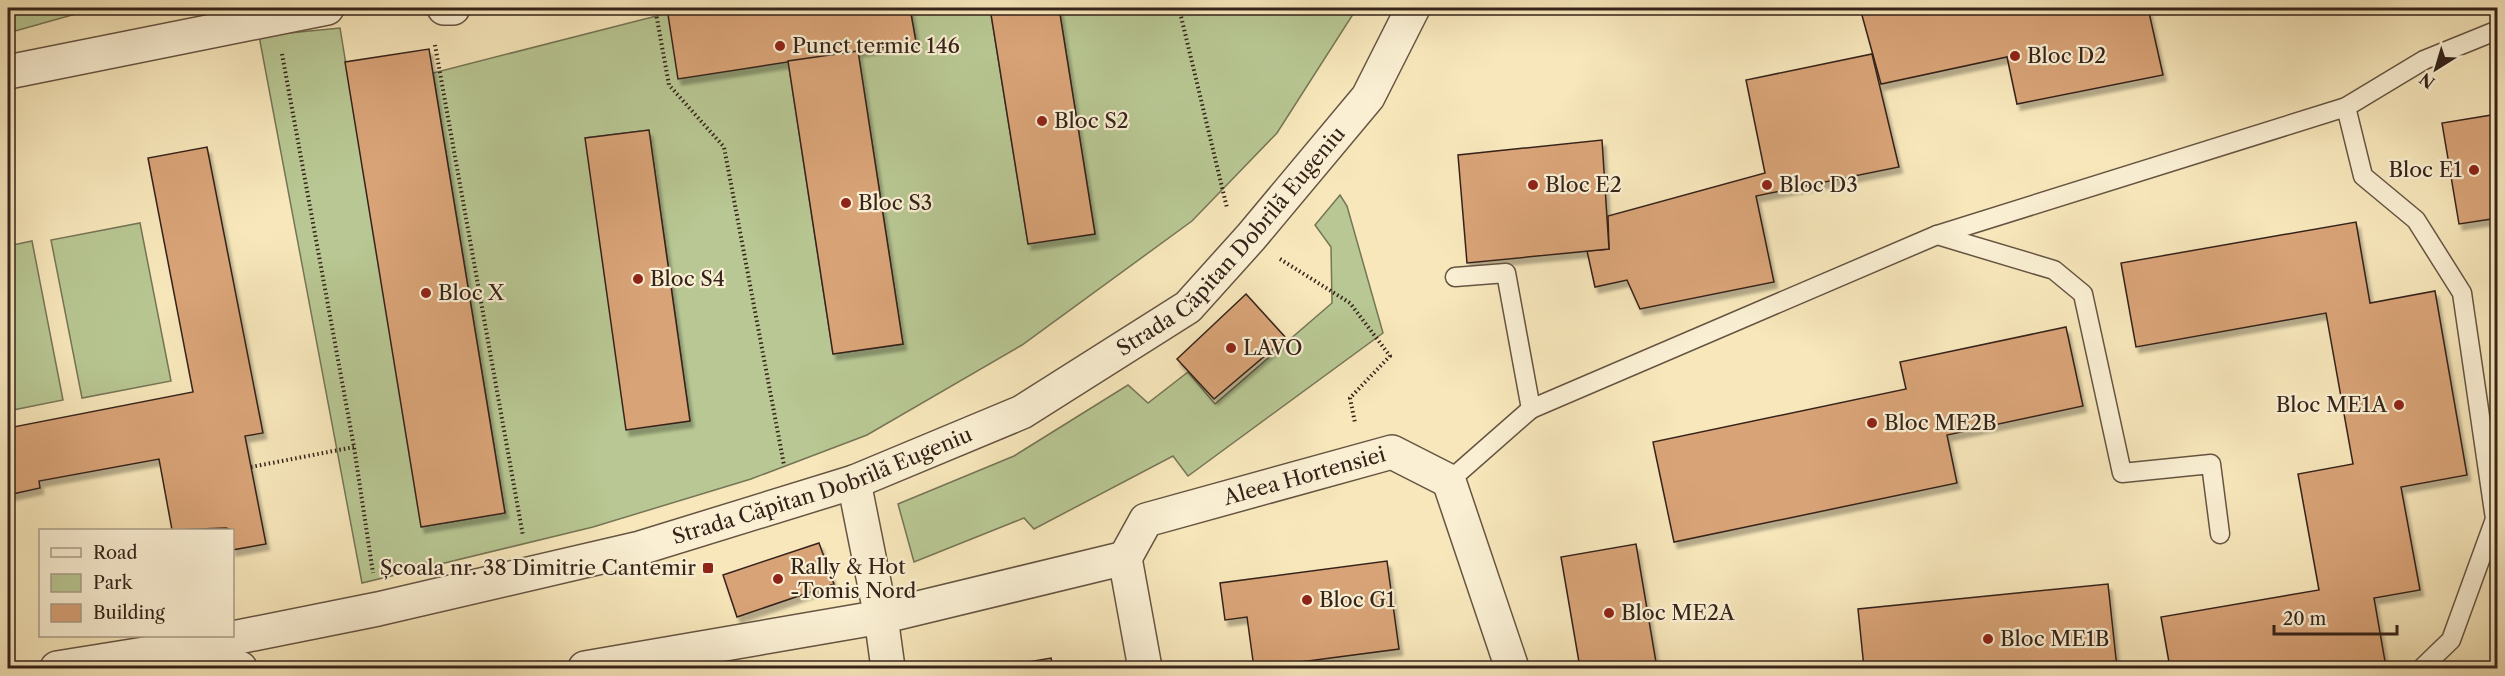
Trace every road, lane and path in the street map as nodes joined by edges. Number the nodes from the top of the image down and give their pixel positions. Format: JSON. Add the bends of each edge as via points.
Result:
{"nodes":[{"id":1,"x":327,"y":8,"type":"edge"},
{"id":2,"x":655,"y":8,"type":"edge"},
{"id":3,"x":1179,"y":8,"type":"edge"},
{"id":4,"x":1413,"y":8,"type":"edge"},
{"id":5,"x":276,"y":18,"type":"junction"},
{"id":6,"x":2498,"y":30,"type":"edge"},
{"id":7,"x":434,"y":43,"type":"dead end"},
{"id":8,"x":8,"y":72,"type":"edge"},
{"id":9,"x":2346,"y":107,"type":"junction"},
{"id":10,"x":1228,"y":211,"type":"dead end"},
{"id":11,"x":1937,"y":235,"type":"junction"},
{"id":12,"x":1280,"y":259,"type":"dead end"},
{"id":13,"x":1455,"y":277,"type":"dead end"},
{"id":14,"x":1532,"y":409,"type":"junction"},
{"id":15,"x":354,"y":447,"type":"junction"},
{"id":16,"x":1363,"y":460,"type":"junction"},
{"id":17,"x":251,"y":467,"type":"dead end"},
{"id":18,"x":786,"y":472,"type":"dead end"},
{"id":19,"x":1449,"y":481,"type":"junction"},
{"id":20,"x":854,"y":482,"type":"junction"},
{"id":21,"x":2220,"y":534,"type":"dead end"},
{"id":22,"x":523,"y":537,"type":"dead end"},
{"id":23,"x":1125,"y":558,"type":"junction"},
{"id":24,"x":374,"y":582,"type":"dead end"},
{"id":25,"x":881,"y":617,"type":"junction"},
{"id":26,"x":2451,"y":640,"type":"junction"},
{"id":27,"x":188,"y":647,"type":"junction"},
{"id":28,"x":57,"y":669,"type":"edge"},
{"id":29,"x":240,"y":669,"type":"edge"},
{"id":30,"x":585,"y":669,"type":"edge"},
{"id":31,"x":888,"y":669,"type":"edge"},
{"id":32,"x":1145,"y":669,"type":"edge"},
{"id":33,"x":1512,"y":669,"type":"edge"},
{"id":34,"x":2422,"y":669,"type":"edge"},
{"id":35,"x":2442,"y":669,"type":"edge"}],
"edges":[{"from":1,"to":5,"type":"street"},
{"from":2,"to":18,"type":"path","via":[[669,85],[724,147]]},
{"from":3,"to":10,"type":"path"},
{"from":4,"to":20,"type":"street","name":"Strada Căpitan Dobrilă Eugeniu","via":[[1368,98],[1188,307],[1022,412]]},
{"from":5,"to":8,"type":"street"},
{"from":5,"to":15,"type":"path"},
{"from":6,"to":9,"type":"lane","via":[[2424,60]]},
{"from":7,"to":22,"type":"path"},
{"from":9,"to":11,"type":"lane"},
{"from":9,"to":26,"type":"lane","via":[[2363,176],[2416,220],[2462,293],[2496,519]]},
{"from":11,"to":14,"type":"lane"},
{"from":11,"to":21,"type":"lane","via":[[2054,270],[2083,294],[2122,473],[2211,464]]},
{"from":12,"to":16,"type":"path","via":[[1350,303],[1390,356],[1350,398]]},
{"from":13,"to":14,"type":"lane","via":[[1506,273]]},
{"from":14,"to":19,"type":"lane"},
{"from":15,"to":17,"type":"path"},
{"from":15,"to":24,"type":"path"},
{"from":16,"to":19,"type":"street","name":"Aleea Hortensiei","via":[[1392,452]]},
{"from":16,"to":23,"type":"street","name":"Aleea Hortensiei","via":[[1146,520]]},
{"from":19,"to":33,"type":"street"},
{"from":20,"to":25,"type":"street"},
{"from":20,"to":27,"type":"street","name":"Strada Căpitan Dobrilă Eugeniu","via":[[640,548],[378,609]]},
{"from":23,"to":25,"type":"street"},
{"from":23,"to":32,"type":"street"},
{"from":25,"to":30,"type":"street"},
{"from":25,"to":31,"type":"street"},
{"from":26,"to":34,"type":"lane"},
{"from":26,"to":35,"type":"lane"},
{"from":27,"to":28,"type":"street","name":"Strada Căpitan Dobrilă Eugeniu"},
{"from":27,"to":29,"type":"street"}]}
